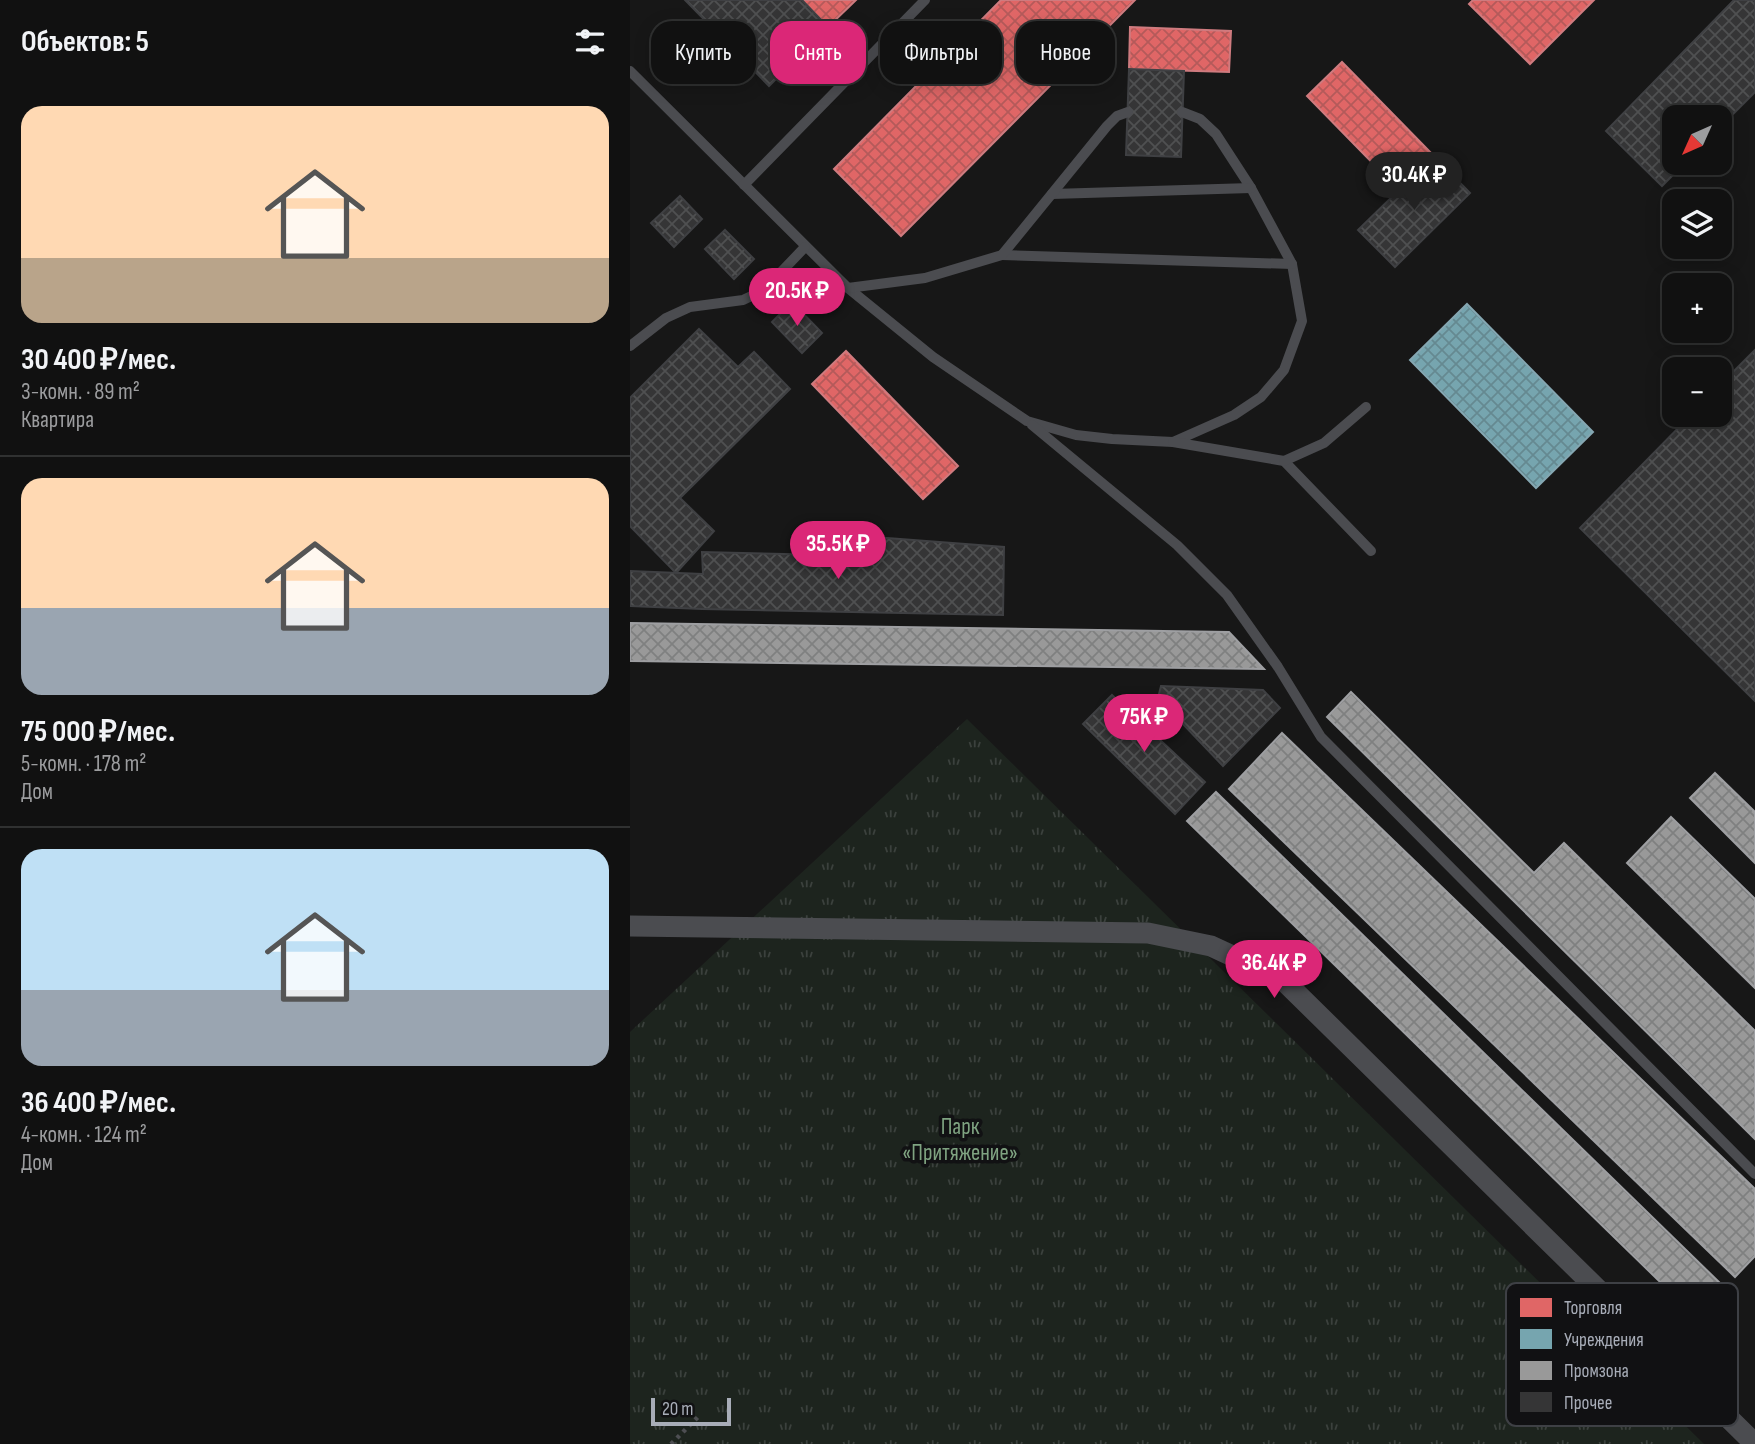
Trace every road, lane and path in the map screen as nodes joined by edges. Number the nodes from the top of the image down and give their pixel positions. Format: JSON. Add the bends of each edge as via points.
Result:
{"nodes":[{"id":1,"x":925,"y":0,"type":"edge"},
{"id":2,"x":630,"y":71,"type":"edge"},
{"id":3,"x":640,"y":81,"type":"junction"},
{"id":4,"x":630,"y":90,"type":"edge"},
{"id":5,"x":1128,"y":112,"type":"dead end"},
{"id":6,"x":1182,"y":112,"type":"dead end"},
{"id":7,"x":744,"y":185,"type":"junction"},
{"id":8,"x":1251,"y":188,"type":"junction"},
{"id":9,"x":1052,"y":194,"type":"junction"},
{"id":10,"x":805,"y":247,"type":"junction"},
{"id":11,"x":1002,"y":255,"type":"junction"},
{"id":12,"x":1292,"y":264,"type":"junction"},
{"id":13,"x":848,"y":288,"type":"junction"},
{"id":14,"x":630,"y":346,"type":"edge"},
{"id":15,"x":1366,"y":407,"type":"dead end"},
{"id":16,"x":1027,"y":421,"type":"junction"},
{"id":17,"x":1172,"y":442,"type":"junction"},
{"id":18,"x":1284,"y":461,"type":"junction"},
{"id":19,"x":1371,"y":551,"type":"dead end"},
{"id":20,"x":630,"y":926,"type":"edge"},
{"id":21,"x":1755,"y":1174,"type":"edge"},
{"id":22,"x":1592,"y":1283,"type":"edge"},
{"id":23,"x":698,"y":1417,"type":"dead end"},
{"id":24,"x":1737,"y":1426,"type":"edge"},
{"id":25,"x":671,"y":1444,"type":"edge"},
{"id":26,"x":1755,"y":1444,"type":"edge"}],
"edges":[{"from":1,"to":7,"type":"lane"},
{"from":2,"to":3,"type":"lane"},
{"from":3,"to":4,"type":"lane"},
{"from":3,"to":7,"type":"lane"},
{"from":5,"to":9,"type":"lane","via":[[1107,126]]},
{"from":6,"to":8,"type":"lane","via":[[1200,119],[1216,134]]},
{"from":7,"to":10,"type":"lane"},
{"from":8,"to":9,"type":"lane"},
{"from":8,"to":12,"type":"lane"},
{"from":9,"to":11,"type":"lane"},
{"from":10,"to":13,"type":"lane"},
{"from":10,"to":14,"type":"lane","via":[[764,290],[743,300],[690,307],[666,318]]},
{"from":11,"to":12,"type":"lane"},
{"from":11,"to":13,"type":"lane","via":[[925,278]]},
{"from":12,"to":17,"type":"lane","via":[[1302,321],[1284,370],[1261,397],[1234,415]]},
{"from":13,"to":16,"type":"lane","via":[[933,357]]},
{"from":15,"to":18,"type":"lane","via":[[1324,443]]},
{"from":16,"to":17,"type":"lane","via":[[1076,435]]},
{"from":16,"to":21,"type":"lane","via":[[1177,545],[1227,594],[1321,737]]},
{"from":17,"to":18,"type":"lane"},
{"from":18,"to":19,"type":"lane"},
{"from":20,"to":22,"type":"street","via":[[1148,933],[1211,946],[1283,979]]},
{"from":23,"to":25,"type":"path"},
{"from":24,"to":26,"type":"street"}]}
